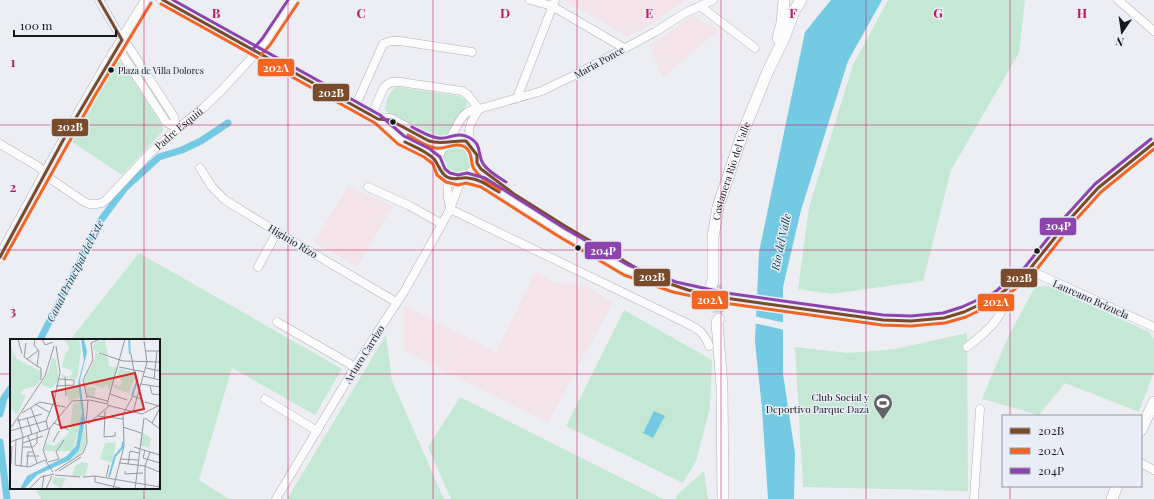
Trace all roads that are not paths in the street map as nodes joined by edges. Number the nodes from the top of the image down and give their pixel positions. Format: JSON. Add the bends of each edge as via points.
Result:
{"nodes":[{"id":1,"x":99,"y":0,"type":"edge"},
{"id":2,"x":147,"y":0,"type":"edge"},
{"id":3,"x":163,"y":0,"type":"edge"},
{"id":4,"x":294,"y":0,"type":"edge"},
{"id":5,"x":530,"y":0,"type":"edge"},
{"id":6,"x":713,"y":0,"type":"edge"},
{"id":7,"x":784,"y":0,"type":"edge"},
{"id":8,"x":801,"y":0,"type":"edge"},
{"id":9,"x":1118,"y":0,"type":"edge"},
{"id":10,"x":553,"y":3,"type":"edge"},
{"id":11,"x":700,"y":6,"type":"junction"},
{"id":12,"x":1154,"y":31,"type":"edge"},
{"id":13,"x":122,"y":40,"type":"junction"},
{"id":14,"x":624,"y":48,"type":"junction"},
{"id":15,"x":755,"y":48,"type":"dead end"},
{"id":16,"x":257,"y":52,"type":"junction"},
{"id":17,"x":472,"y":52,"type":"dead end"},
{"id":18,"x":770,"y":66,"type":"junction"},
{"id":19,"x":517,"y":98,"type":"junction"},
{"id":20,"x":355,"y":107,"type":"junction"},
{"id":21,"x":479,"y":109,"type":"junction"},
{"id":22,"x":374,"y":117,"type":"junction"},
{"id":23,"x":177,"y":129,"type":"junction"},
{"id":24,"x":447,"y":142,"type":"junction"},
{"id":25,"x":1154,"y":143,"type":"edge"},
{"id":26,"x":0,"y":144,"type":"edge"},
{"id":27,"x":470,"y":144,"type":"junction"},
{"id":28,"x":436,"y":161,"type":"junction"},
{"id":29,"x":477,"y":163,"type":"junction"},
{"id":30,"x":200,"y":168,"type":"dead end"},
{"id":31,"x":46,"y":174,"type":"junction"},
{"id":32,"x":447,"y":177,"type":"junction"},
{"id":33,"x":464,"y":178,"type":"junction"},
{"id":34,"x":368,"y":187,"type":"dead end"},
{"id":35,"x":450,"y":209,"type":"junction"},
{"id":36,"x":442,"y":224,"type":"junction"},
{"id":37,"x":277,"y":232,"type":"junction"},
{"id":38,"x":0,"y":257,"type":"edge"},
{"id":39,"x":258,"y":266,"type":"dead end"},
{"id":40,"x":1029,"y":270,"type":"junction"},
{"id":41,"x":653,"y":278,"type":"junction"},
{"id":42,"x":714,"y":284,"type":"tunnel mouth"},
{"id":43,"x":1011,"y":286,"type":"junction"},
{"id":44,"x":396,"y":302,"type":"junction"},
{"id":45,"x":717,"y":320,"type":"tunnel mouth"},
{"id":46,"x":276,"y":322,"type":"dead end"},
{"id":47,"x":1154,"y":327,"type":"edge"},
{"id":48,"x":709,"y":346,"type":"dead end"},
{"id":49,"x":967,"y":347,"type":"dead end"},
{"id":50,"x":355,"y":367,"type":"junction"},
{"id":51,"x":265,"y":399,"type":"dead end"},
{"id":52,"x":1154,"y":402,"type":"edge"},
{"id":53,"x":980,"y":409,"type":"dead end"},
{"id":54,"x":1142,"y":428,"type":"edge"},
{"id":55,"x":317,"y":431,"type":"junction"},
{"id":56,"x":1142,"y":464,"type":"edge"},
{"id":57,"x":1154,"y":470,"type":"edge"},
{"id":58,"x":1117,"y":487,"type":"edge"},
{"id":59,"x":276,"y":499,"type":"edge"},
{"id":60,"x":723,"y":499,"type":"edge"},
{"id":61,"x":974,"y":499,"type":"edge"},
{"id":62,"x":1112,"y":499,"type":"edge"}],
"edges":[{"from":1,"to":13,"type":"street"},
{"from":2,"to":13,"type":"main road"},
{"from":3,"to":16,"type":"main road"},
{"from":4,"to":16,"type":"main road","name":"Padre Esquiú"},
{"from":5,"to":10,"type":"street"},
{"from":6,"to":11,"type":"street","name":"María Ponce"},
{"from":7,"to":18,"type":"main road","name":"Costanera Río del Valle","via":[[782,23]]},
{"from":8,"to":18,"type":"main road","name":"Costanera Río del Valle"},
{"from":9,"to":12,"type":"street"},
{"from":10,"to":14,"type":"street"},
{"from":10,"to":19,"type":"street"},
{"from":11,"to":14,"type":"street","name":"María Ponce"},
{"from":11,"to":15,"type":"street"},
{"from":13,"to":23,"type":"street","via":[[122,54],[166,122]]},
{"from":13,"to":31,"type":"main road"},
{"from":14,"to":19,"type":"street","name":"María Ponce","via":[[566,80],[542,91]]},
{"from":16,"to":20,"type":"main road"},
{"from":16,"to":23,"type":"street","name":"Padre Esquiú","via":[[221,91]]},
{"from":17,"to":20,"type":"street","via":[[400,41],[383,44]]},
{"from":18,"to":42,"type":"main road","name":"Costanera Río del Valle","via":[[743,132],[718,207],[712,237]]},
{"from":19,"to":21,"type":"street","name":"María Ponce"},
{"from":20,"to":22,"type":"main road"},
{"from":21,"to":22,"type":"street","via":[[462,91],[391,82],[384,87]]},
{"from":21,"to":24,"type":"street","name":"María Ponce","via":[[471,109],[464,114]]},
{"from":21,"to":27,"type":"street","via":[[470,123]]},
{"from":22,"to":24,"type":"main road","via":[[390,120],[429,141]]},
{"from":22,"to":28,"type":"main road","via":[[401,140],[427,153]]},
{"from":23,"to":31,"type":"street","name":"Padre Esquiú","via":[[102,203],[89,204],[83,201]]},
{"from":24,"to":27,"type":"main road","via":[[460,140]]},
{"from":24,"to":28,"type":"main road","via":[[439,149]]},
{"from":25,"to":40,"type":"main road","via":[[1087,200]]},
{"from":26,"to":31,"type":"street","via":[[40,167]]},
{"from":27,"to":29,"type":"main road","via":[[477,155]]},
{"from":28,"to":32,"type":"main road","via":[[441,172]]},
{"from":29,"to":33,"type":"main road","via":[[472,174]]},
{"from":29,"to":41,"type":"main road","via":[[480,169],[514,194]]},
{"from":30,"to":37,"type":"street","name":"Higinio Rizo","via":[[212,187],[225,200]]},
{"from":31,"to":38,"type":"main road"},
{"from":32,"to":33,"type":"main road","via":[[453,180]]},
{"from":32,"to":35,"type":"street"},
{"from":33,"to":35,"type":"street","name":"Arturo Carrizo"},
{"from":33,"to":41,"type":"main road","via":[[483,182],[626,270]]},
{"from":34,"to":36,"type":"street"},
{"from":35,"to":36,"type":"street","name":"Arturo Carrizo"},
{"from":35,"to":48,"type":"street","via":[[680,320],[700,331],[706,337]]},
{"from":36,"to":44,"type":"street","name":"Arturo Carrizo"},
{"from":37,"to":39,"type":"street"},
{"from":37,"to":44,"type":"street","name":"Higinio Rizo"},
{"from":40,"to":43,"type":"main road"},
{"from":40,"to":47,"type":"street","name":"Laureano Brizuela"},
{"from":41,"to":43,"type":"main road","via":[[688,290],[725,298],[911,322],[944,318],[970,310],[998,296]]},
{"from":43,"to":49,"type":"street","via":[[1000,316],[985,333]]},
{"from":44,"to":50,"type":"street","name":"Arturo Carrizo"},
{"from":45,"to":60,"type":"main road"},
{"from":46,"to":50,"type":"street"},
{"from":50,"to":55,"type":"street","name":"Arturo Carrizo"},
{"from":51,"to":55,"type":"street"},
{"from":52,"to":54,"type":"main road"},
{"from":53,"to":61,"type":"street"},
{"from":55,"to":59,"type":"street","name":"Arturo Carrizo"},
{"from":56,"to":57,"type":"street"},
{"from":58,"to":62,"type":"main road"}]}
